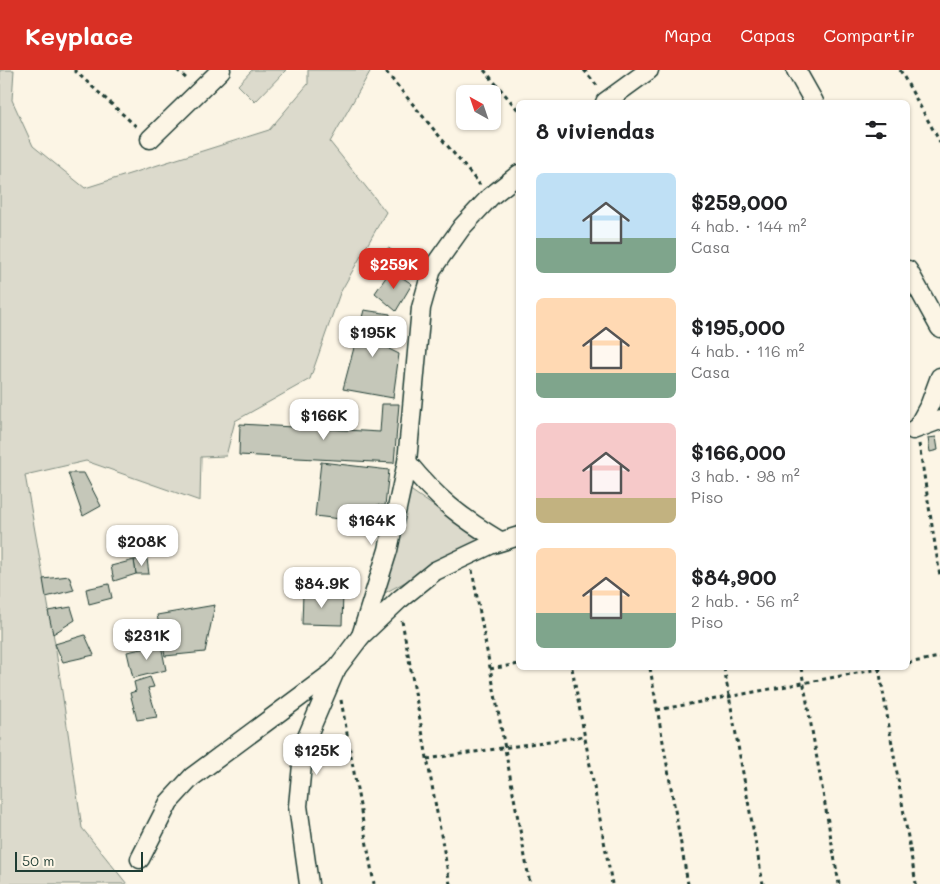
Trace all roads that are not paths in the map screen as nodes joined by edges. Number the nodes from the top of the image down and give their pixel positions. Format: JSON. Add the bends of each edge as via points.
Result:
{"nodes":[{"id":1,"x":221,"y":70,"type":"edge"},
{"id":2,"x":649,"y":70,"type":"edge"},
{"id":3,"x":796,"y":70,"type":"edge"},
{"id":4,"x":608,"y":100,"type":"edge"},
{"id":5,"x":813,"y":100,"type":"edge"},
{"id":6,"x":150,"y":139,"type":"road end"},
{"id":7,"x":516,"y":176,"type":"edge"},
{"id":8,"x":910,"y":274,"type":"edge"},
{"id":9,"x":940,"y":328,"type":"edge"},
{"id":10,"x":940,"y":378,"type":"edge"},
{"id":11,"x":940,"y":420,"type":"edge"},
{"id":12,"x":912,"y":430,"type":"edge"},
{"id":13,"x":407,"y":462,"type":"junction"},
{"id":14,"x":516,"y":537,"type":"edge"},
{"id":15,"x":500,"y":541,"type":"junction"},
{"id":16,"x":361,"y":636,"type":"junction"},
{"id":17,"x":336,"y":669,"type":"junction"},
{"id":18,"x":140,"y":858,"type":"dead end"},
{"id":19,"x":309,"y":884,"type":"edge"}],
"edges":[{"from":1,"to":6,"type":"street"},
{"from":2,"to":4,"type":"street"},
{"from":3,"to":5,"type":"street"},
{"from":7,"to":13,"type":"street","via":[[462,227],[432,269],[421,308]]},
{"from":8,"to":9,"type":"street"},
{"from":10,"to":12,"type":"street","via":[[930,404]]},
{"from":11,"to":12,"type":"street"},
{"from":13,"to":15,"type":"street","via":[[434,494],[465,520]]},
{"from":13,"to":16,"type":"street","via":[[388,550]]},
{"from":14,"to":15,"type":"street"},
{"from":15,"to":16,"type":"street","via":[[435,571]]},
{"from":16,"to":17,"type":"street"},
{"from":17,"to":18,"type":"street","via":[[192,777],[169,802]]},
{"from":17,"to":19,"type":"street","via":[[304,744],[298,806]]}]}
